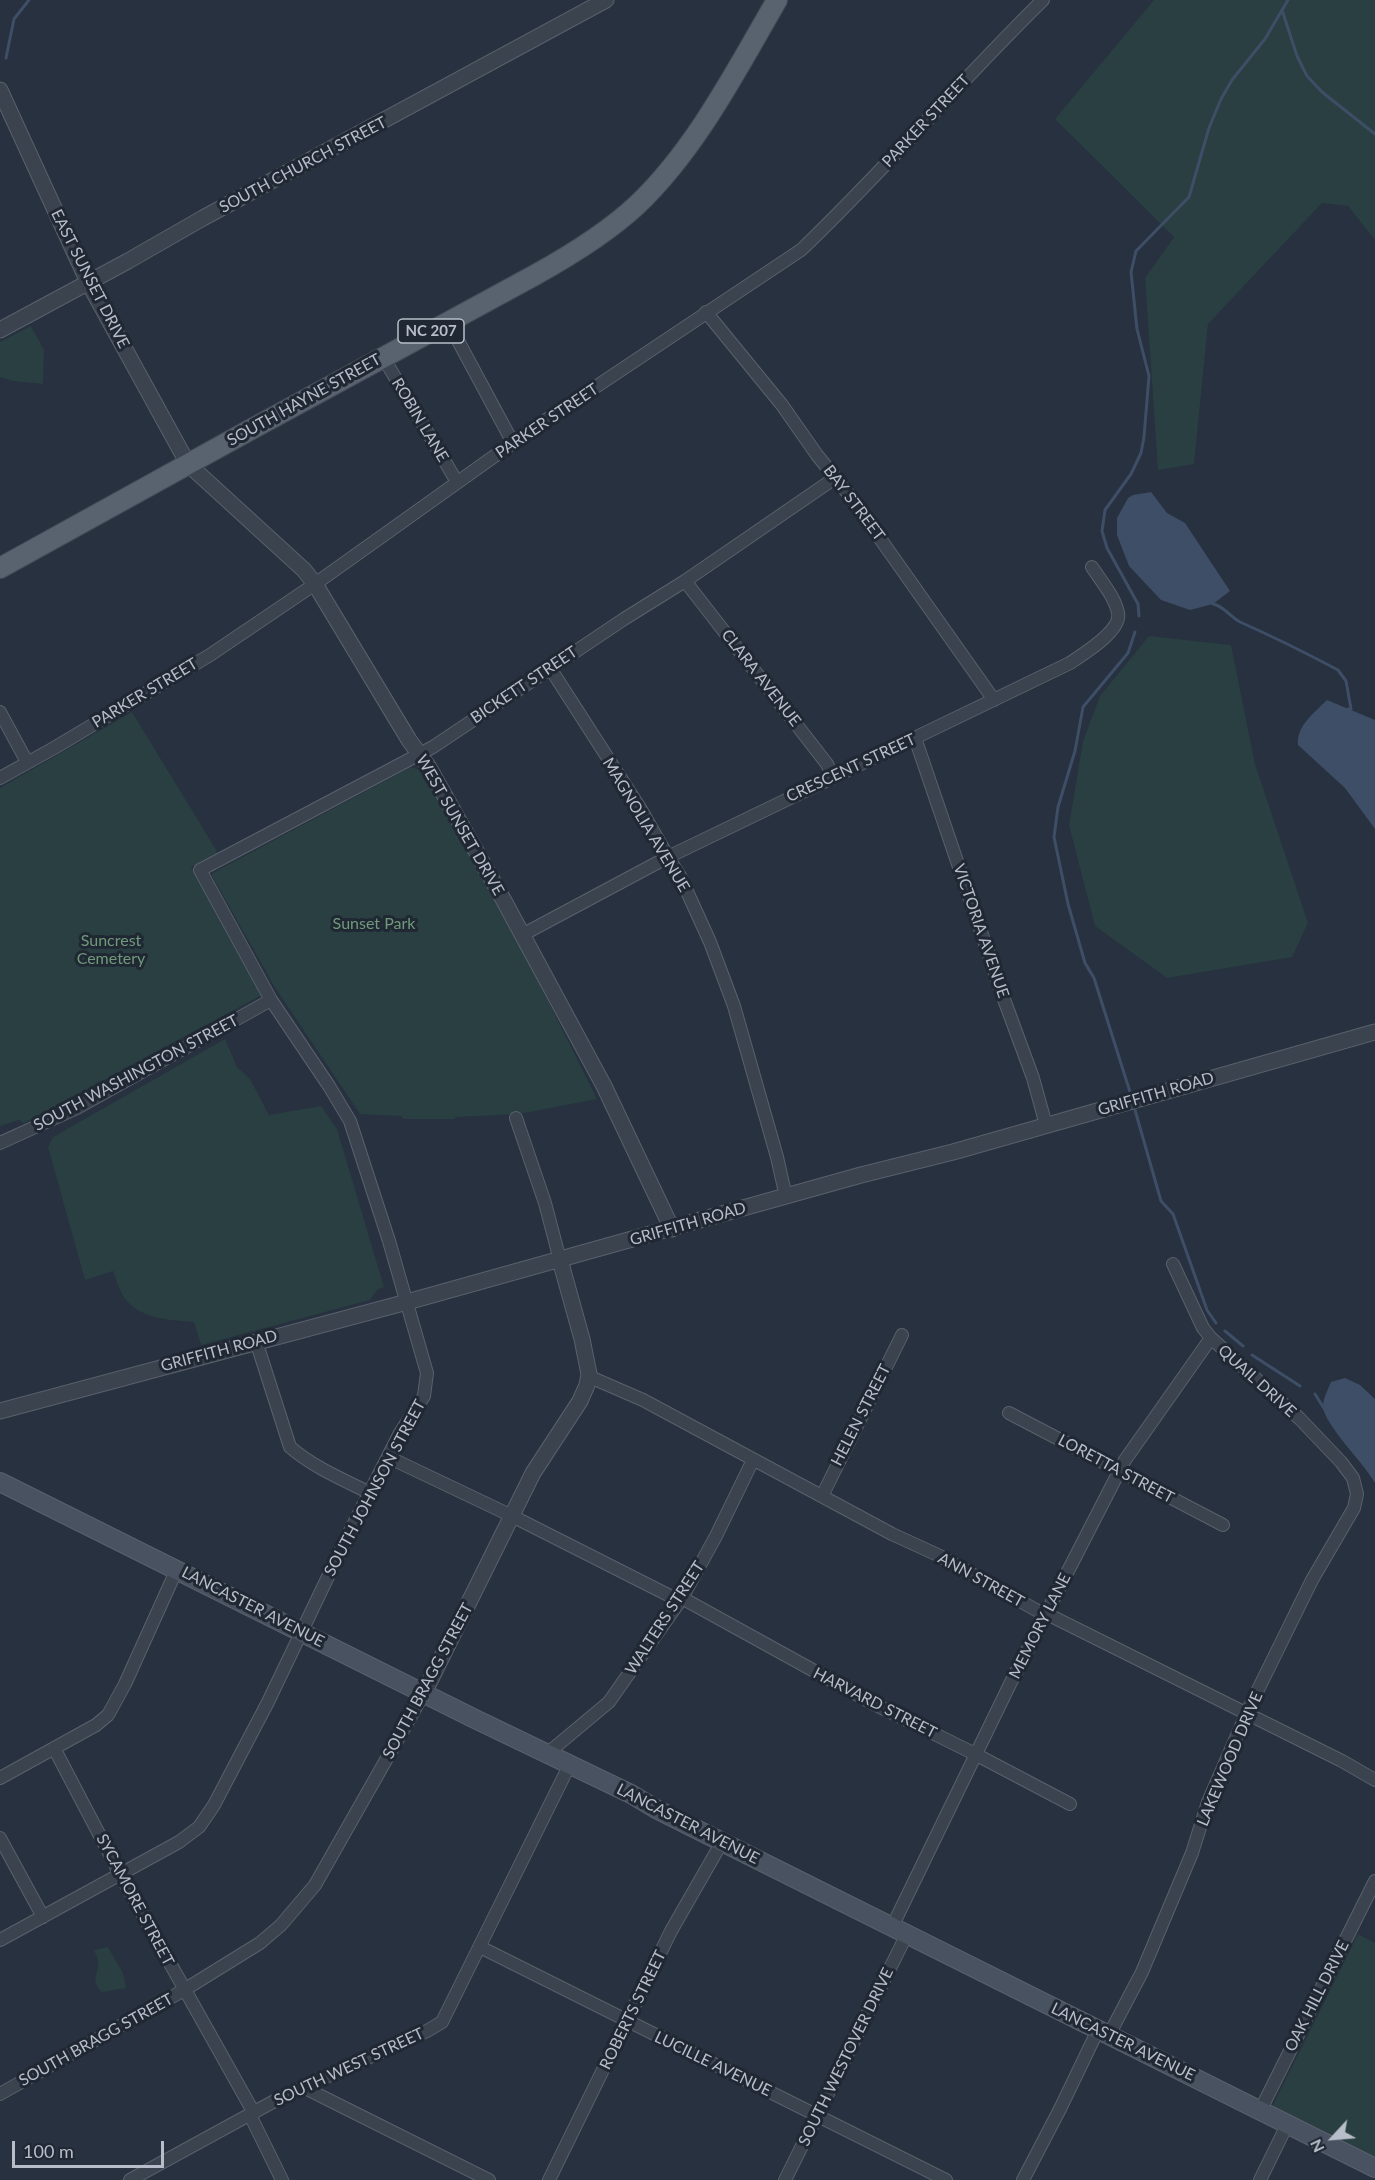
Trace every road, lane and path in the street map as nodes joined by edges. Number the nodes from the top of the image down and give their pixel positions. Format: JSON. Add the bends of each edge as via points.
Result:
{"nodes":[{"id":1,"x":606,"y":0,"type":"edge"},
{"id":2,"x":777,"y":0,"type":"edge"},
{"id":3,"x":1043,"y":0,"type":"edge"},
{"id":4,"x":0,"y":90,"type":"edge"},
{"id":5,"x":88,"y":282,"type":"junction"},
{"id":6,"x":706,"y":312,"type":"junction"},
{"id":7,"x":448,"y":322,"type":"junction"},
{"id":8,"x":0,"y":330,"type":"edge"},
{"id":9,"x":383,"y":357,"type":"junction"},
{"id":10,"x":513,"y":443,"type":"junction"},
{"id":11,"x":189,"y":464,"type":"junction"},
{"id":12,"x":835,"y":478,"type":"junction"},
{"id":13,"x":457,"y":482,"type":"junction"},
{"id":14,"x":1092,"y":567,"type":"dead end"},
{"id":15,"x":0,"y":568,"type":"edge"},
{"id":16,"x":685,"y":581,"type":"junction"},
{"id":17,"x":315,"y":584,"type":"junction"},
{"id":18,"x":550,"y":668,"type":"junction"},
{"id":19,"x":994,"y":700,"type":"junction"},
{"id":20,"x":0,"y":711,"type":"edge"},
{"id":21,"x":915,"y":738,"type":"junction"},
{"id":22,"x":420,"y":754,"type":"junction"},
{"id":23,"x":27,"y":762,"type":"junction"},
{"id":24,"x":833,"y":777,"type":"junction"},
{"id":25,"x":0,"y":778,"type":"edge"},
{"id":26,"x":668,"y":857,"type":"junction"},
{"id":27,"x":200,"y":870,"type":"joint"},
{"id":28,"x":522,"y":935,"type":"junction"},
{"id":29,"x":271,"y":1000,"type":"junction"},
{"id":30,"x":1375,"y":1032,"type":"edge"},
{"id":31,"x":516,"y":1118,"type":"dead end"},
{"id":32,"x":1046,"y":1125,"type":"junction"},
{"id":33,"x":0,"y":1143,"type":"edge"},
{"id":34,"x":786,"y":1197,"type":"junction"},
{"id":35,"x":672,"y":1229,"type":"junction"},
{"id":36,"x":560,"y":1260,"type":"junction"},
{"id":37,"x":1173,"y":1264,"type":"dead end"},
{"id":38,"x":407,"y":1302,"type":"junction"},
{"id":39,"x":902,"y":1335,"type":"dead end"},
{"id":40,"x":1211,"y":1338,"type":"junction"},
{"id":41,"x":256,"y":1341,"type":"junction"},
{"id":42,"x":590,"y":1377,"type":"junction"},
{"id":43,"x":0,"y":1411,"type":"edge"},
{"id":44,"x":1009,"y":1413,"type":"dead end"},
{"id":45,"x":388,"y":1457,"type":"junction"},
{"id":46,"x":753,"y":1460,"type":"junction"},
{"id":47,"x":1120,"y":1470,"type":"junction"},
{"id":48,"x":0,"y":1482,"type":"edge"},
{"id":49,"x":1356,"y":1487,"type":"joint"},
{"id":50,"x":370,"y":1493,"type":"junction"},
{"id":51,"x":822,"y":1496,"type":"junction"},
{"id":52,"x":512,"y":1516,"type":"junction"},
{"id":53,"x":1223,"y":1525,"type":"dead end"},
{"id":54,"x":177,"y":1569,"type":"junction"},
{"id":55,"x":681,"y":1600,"type":"junction"},
{"id":56,"x":1046,"y":1614,"type":"junction"},
{"id":57,"x":303,"y":1632,"type":"junction"},
{"id":58,"x":424,"y":1693,"type":"junction"},
{"id":59,"x":1247,"y":1714,"type":"junction"},
{"id":60,"x":54,"y":1748,"type":"junction"},
{"id":61,"x":548,"y":1754,"type":"junction"},
{"id":62,"x":975,"y":1754,"type":"junction"},
{"id":63,"x":570,"y":1764,"type":"junction"},
{"id":64,"x":0,"y":1778,"type":"edge"},
{"id":65,"x":1375,"y":1780,"type":"edge"},
{"id":66,"x":1070,"y":1804,"type":"dead end"},
{"id":67,"x":0,"y":1839,"type":"edge"},
{"id":68,"x":722,"y":1842,"type":"junction"},
{"id":69,"x":120,"y":1875,"type":"junction"},
{"id":70,"x":1375,"y":1881,"type":"edge"},
{"id":71,"x":43,"y":1917,"type":"junction"},
{"id":72,"x":899,"y":1930,"type":"junction"},
{"id":73,"x":0,"y":1940,"type":"edge"},
{"id":74,"x":480,"y":1947,"type":"junction"},
{"id":75,"x":184,"y":1990,"type":"junction"},
{"id":76,"x":628,"y":2021,"type":"junction"},
{"id":77,"x":1104,"y":2032,"type":"junction"},
{"id":78,"x":303,"y":2087,"type":"junction"},
{"id":79,"x":0,"y":2094,"type":"edge"},
{"id":80,"x":1260,"y":2111,"type":"junction"},
{"id":81,"x":252,"y":2114,"type":"junction"},
{"id":82,"x":816,"y":2115,"type":"junction"},
{"id":83,"x":1287,"y":2125,"type":"junction"},
{"id":84,"x":1375,"y":2168,"type":"edge"},
{"id":85,"x":130,"y":2180,"type":"edge"},
{"id":86,"x":282,"y":2180,"type":"edge"},
{"id":87,"x":489,"y":2180,"type":"edge"},
{"id":88,"x":549,"y":2180,"type":"edge"},
{"id":89,"x":785,"y":2180,"type":"edge"},
{"id":90,"x":946,"y":2180,"type":"edge"},
{"id":91,"x":1023,"y":2180,"type":"edge"},
{"id":92,"x":1260,"y":2180,"type":"edge"}],
"edges":[{"from":1,"to":5,"type":"street","name":"SOUTH CHURCH STREET"},
{"from":2,"to":7,"type":"main road","name":"SOUTH HAYNE STREET","number":"NC 207","via":[[690,144],[637,205],[563,259]]},
{"from":3,"to":6,"type":"street","name":"PARKER STREET","via":[[801,250]]},
{"from":4,"to":5,"type":"street","name":"EAST SUNSET DRIVE"},
{"from":5,"to":8,"type":"street","name":"SOUTH CHURCH STREET"},
{"from":5,"to":11,"type":"street","name":"EAST SUNSET DRIVE"},
{"from":6,"to":10,"type":"street","name":"PARKER STREET"},
{"from":6,"to":12,"type":"street","name":"BAY STREET"},
{"from":7,"to":9,"type":"main road","name":"SOUTH HAYNE STREET","number":"NC 207"},
{"from":7,"to":10,"type":"street"},
{"from":9,"to":11,"type":"main road","name":"SOUTH HAYNE STREET","number":"NC 207"},
{"from":9,"to":13,"type":"street","name":"ROBIN LANE"},
{"from":10,"to":13,"type":"street","name":"PARKER STREET"},
{"from":11,"to":15,"type":"main road","name":"SOUTH HAYNE STREET","number":"NC 207"},
{"from":11,"to":17,"type":"street","name":"WEST SUNSET DRIVE"},
{"from":12,"to":16,"type":"street","name":"BICKETT STREET"},
{"from":12,"to":19,"type":"street","name":"BAY STREET"},
{"from":13,"to":17,"type":"street","name":"PARKER STREET"},
{"from":14,"to":19,"type":"street","name":"CRESCENT STREET","via":[[1115,602],[1118,622],[1070,663]]},
{"from":16,"to":18,"type":"street","name":"BICKETT STREET"},
{"from":16,"to":24,"type":"street","name":"CLARA AVENUE"},
{"from":17,"to":22,"type":"street","name":"WEST SUNSET DRIVE"},
{"from":17,"to":23,"type":"street","name":"PARKER STREET","via":[[210,655]]},
{"from":18,"to":22,"type":"street","name":"BICKETT STREET"},
{"from":18,"to":26,"type":"street","name":"MAGNOLIA AVENUE"},
{"from":19,"to":21,"type":"street","name":"CRESCENT STREET"},
{"from":20,"to":23,"type":"street"},
{"from":21,"to":24,"type":"street","name":"CRESCENT STREET"},
{"from":21,"to":32,"type":"street","name":"VICTORIA AVENUE"},
{"from":22,"to":27,"type":"street","name":"BICKETT STREET"},
{"from":22,"to":28,"type":"street","name":"WEST SUNSET DRIVE"},
{"from":23,"to":25,"type":"street","name":"PARKER STREET"},
{"from":24,"to":26,"type":"street","name":"CRESCENT STREET"},
{"from":26,"to":28,"type":"street","name":"CRESCENT STREET"},
{"from":26,"to":34,"type":"street","name":"MAGNOLIA AVENUE","via":[[710,942],[734,1006]]},
{"from":27,"to":29,"type":"street","name":"SOUTH JOHNSON STREET"},
{"from":28,"to":35,"type":"street","name":"WEST SUNSET DRIVE","via":[[604,1086]]},
{"from":29,"to":33,"type":"street","name":"SOUTH WASHINGTON STREET","via":[[77,1108]]},
{"from":29,"to":38,"type":"street","name":"SOUTH JOHNSON STREET","via":[[351,1121]]},
{"from":30,"to":32,"type":"street","name":"GRIFFITH ROAD"},
{"from":31,"to":36,"type":"street"},
{"from":32,"to":34,"type":"street","name":"GRIFFITH ROAD"},
{"from":34,"to":35,"type":"street","name":"GRIFFITH ROAD"},
{"from":35,"to":36,"type":"street","name":"GRIFFITH ROAD"},
{"from":36,"to":38,"type":"street","name":"GRIFFITH ROAD"},
{"from":36,"to":42,"type":"street"},
{"from":37,"to":40,"type":"street","name":"QUAIL DRIVE"},
{"from":38,"to":41,"type":"street","name":"GRIFFITH ROAD"},
{"from":38,"to":45,"type":"street","name":"SOUTH JOHNSON STREET","via":[[427,1385]]},
{"from":39,"to":51,"type":"street","name":"HELEN STREET"},
{"from":40,"to":47,"type":"street","name":"MEMORY LANE"},
{"from":40,"to":49,"type":"street","name":"QUAIL DRIVE","via":[[1300,1419],[1347,1470]]},
{"from":41,"to":43,"type":"street","name":"GRIFFITH ROAD"},
{"from":41,"to":50,"type":"street","via":[[290,1447],[303,1458]]},
{"from":42,"to":46,"type":"street","name":"ANN STREET","via":[[643,1400]]},
{"from":42,"to":52,"type":"street","name":"SOUTH BRAGG STREET","via":[[580,1401],[544,1453]]},
{"from":44,"to":47,"type":"street","name":"LORETTA STREET"},
{"from":45,"to":50,"type":"street","name":"SOUTH JOHNSON STREET"},
{"from":45,"to":52,"type":"street","name":"HARVARD STREET"},
{"from":46,"to":51,"type":"street","name":"ANN STREET"},
{"from":46,"to":55,"type":"street","name":"WALTERS STREET"},
{"from":47,"to":53,"type":"street","name":"LORETTA STREET"},
{"from":47,"to":56,"type":"street","name":"MEMORY LANE"},
{"from":48,"to":54,"type":"main road","name":"LANCASTER AVENUE"},
{"from":49,"to":59,"type":"street","name":"LAKEWOOD DRIVE","via":[[1354,1508],[1312,1580]]},
{"from":50,"to":57,"type":"street","name":"SOUTH JOHNSON STREET"},
{"from":51,"to":56,"type":"street","name":"ANN STREET"},
{"from":52,"to":55,"type":"street","name":"HARVARD STREET"},
{"from":52,"to":58,"type":"street","name":"SOUTH BRAGG STREET"},
{"from":54,"to":57,"type":"main road","name":"LANCASTER AVENUE"},
{"from":54,"to":60,"type":"street","via":[[108,1715]]},
{"from":55,"to":61,"type":"street","name":"WALTERS STREET","via":[[609,1702]]},
{"from":55,"to":62,"type":"street","name":"HARVARD STREET","via":[[876,1706]]},
{"from":56,"to":59,"type":"street","name":"ANN STREET"},
{"from":56,"to":62,"type":"street","name":"MEMORY LANE"},
{"from":57,"to":58,"type":"main road","name":"LANCASTER AVENUE"},
{"from":57,"to":69,"type":"street","name":"SOUTH JOHNSON STREET","via":[[199,1827]]},
{"from":58,"to":61,"type":"main road","name":"LANCASTER AVENUE"},
{"from":58,"to":75,"type":"street","name":"SOUTH BRAGG STREET","via":[[315,1885],[260,1943]]},
{"from":59,"to":65,"type":"street","name":"ANN STREET"},
{"from":59,"to":77,"type":"street","name":"LAKEWOOD DRIVE","via":[[1142,1972]]},
{"from":60,"to":64,"type":"street"},
{"from":60,"to":69,"type":"street","name":"SYCAMORE STREET"},
{"from":61,"to":63,"type":"main road","name":"LANCASTER AVENUE"},
{"from":62,"to":66,"type":"street","name":"HARVARD STREET"},
{"from":62,"to":72,"type":"street","name":"MEMORY LANE"},
{"from":63,"to":68,"type":"main road","name":"LANCASTER AVENUE"},
{"from":63,"to":74,"type":"street","name":"SOUTH WEST STREET"},
{"from":67,"to":71,"type":"street"},
{"from":68,"to":72,"type":"main road","name":"LANCASTER AVENUE"},
{"from":68,"to":76,"type":"street","name":"ROBERTS STREET","via":[[671,1931]]},
{"from":69,"to":71,"type":"street","name":"SOUTH JOHNSON STREET"},
{"from":69,"to":75,"type":"street","name":"SYCAMORE STREET"},
{"from":70,"to":80,"type":"street","name":"OAK HILL DRIVE"},
{"from":71,"to":73,"type":"street","name":"SOUTH JOHNSON STREET"},
{"from":72,"to":77,"type":"main road","name":"LANCASTER AVENUE"},
{"from":72,"to":82,"type":"street","name":"SOUTH WESTOVER DRIVE"},
{"from":74,"to":76,"type":"street","name":"LUCILLE AVENUE"},
{"from":74,"to":78,"type":"street","name":"SOUTH WEST STREET","via":[[442,2022]]},
{"from":75,"to":79,"type":"street","name":"SOUTH BRAGG STREET"},
{"from":75,"to":81,"type":"street","name":"SYCAMORE STREET"},
{"from":76,"to":82,"type":"street","name":"LUCILLE AVENUE"},
{"from":76,"to":88,"type":"street","name":"ROBERTS STREET"},
{"from":77,"to":80,"type":"main road","name":"LANCASTER AVENUE"},
{"from":77,"to":91,"type":"street","name":"LAKEWOOD DRIVE"},
{"from":78,"to":81,"type":"street","name":"SOUTH WEST STREET"},
{"from":78,"to":87,"type":"street"},
{"from":80,"to":83,"type":"main road","name":"LANCASTER AVENUE"},
{"from":81,"to":85,"type":"street","name":"SOUTH WEST STREET"},
{"from":81,"to":86,"type":"street","name":"SYCAMORE STREET"},
{"from":82,"to":89,"type":"street","name":"SOUTH WESTOVER DRIVE"},
{"from":82,"to":90,"type":"street","name":"LUCILLE AVENUE"},
{"from":83,"to":84,"type":"main road","name":"LANCASTER AVENUE"},
{"from":83,"to":92,"type":"street"}]}
